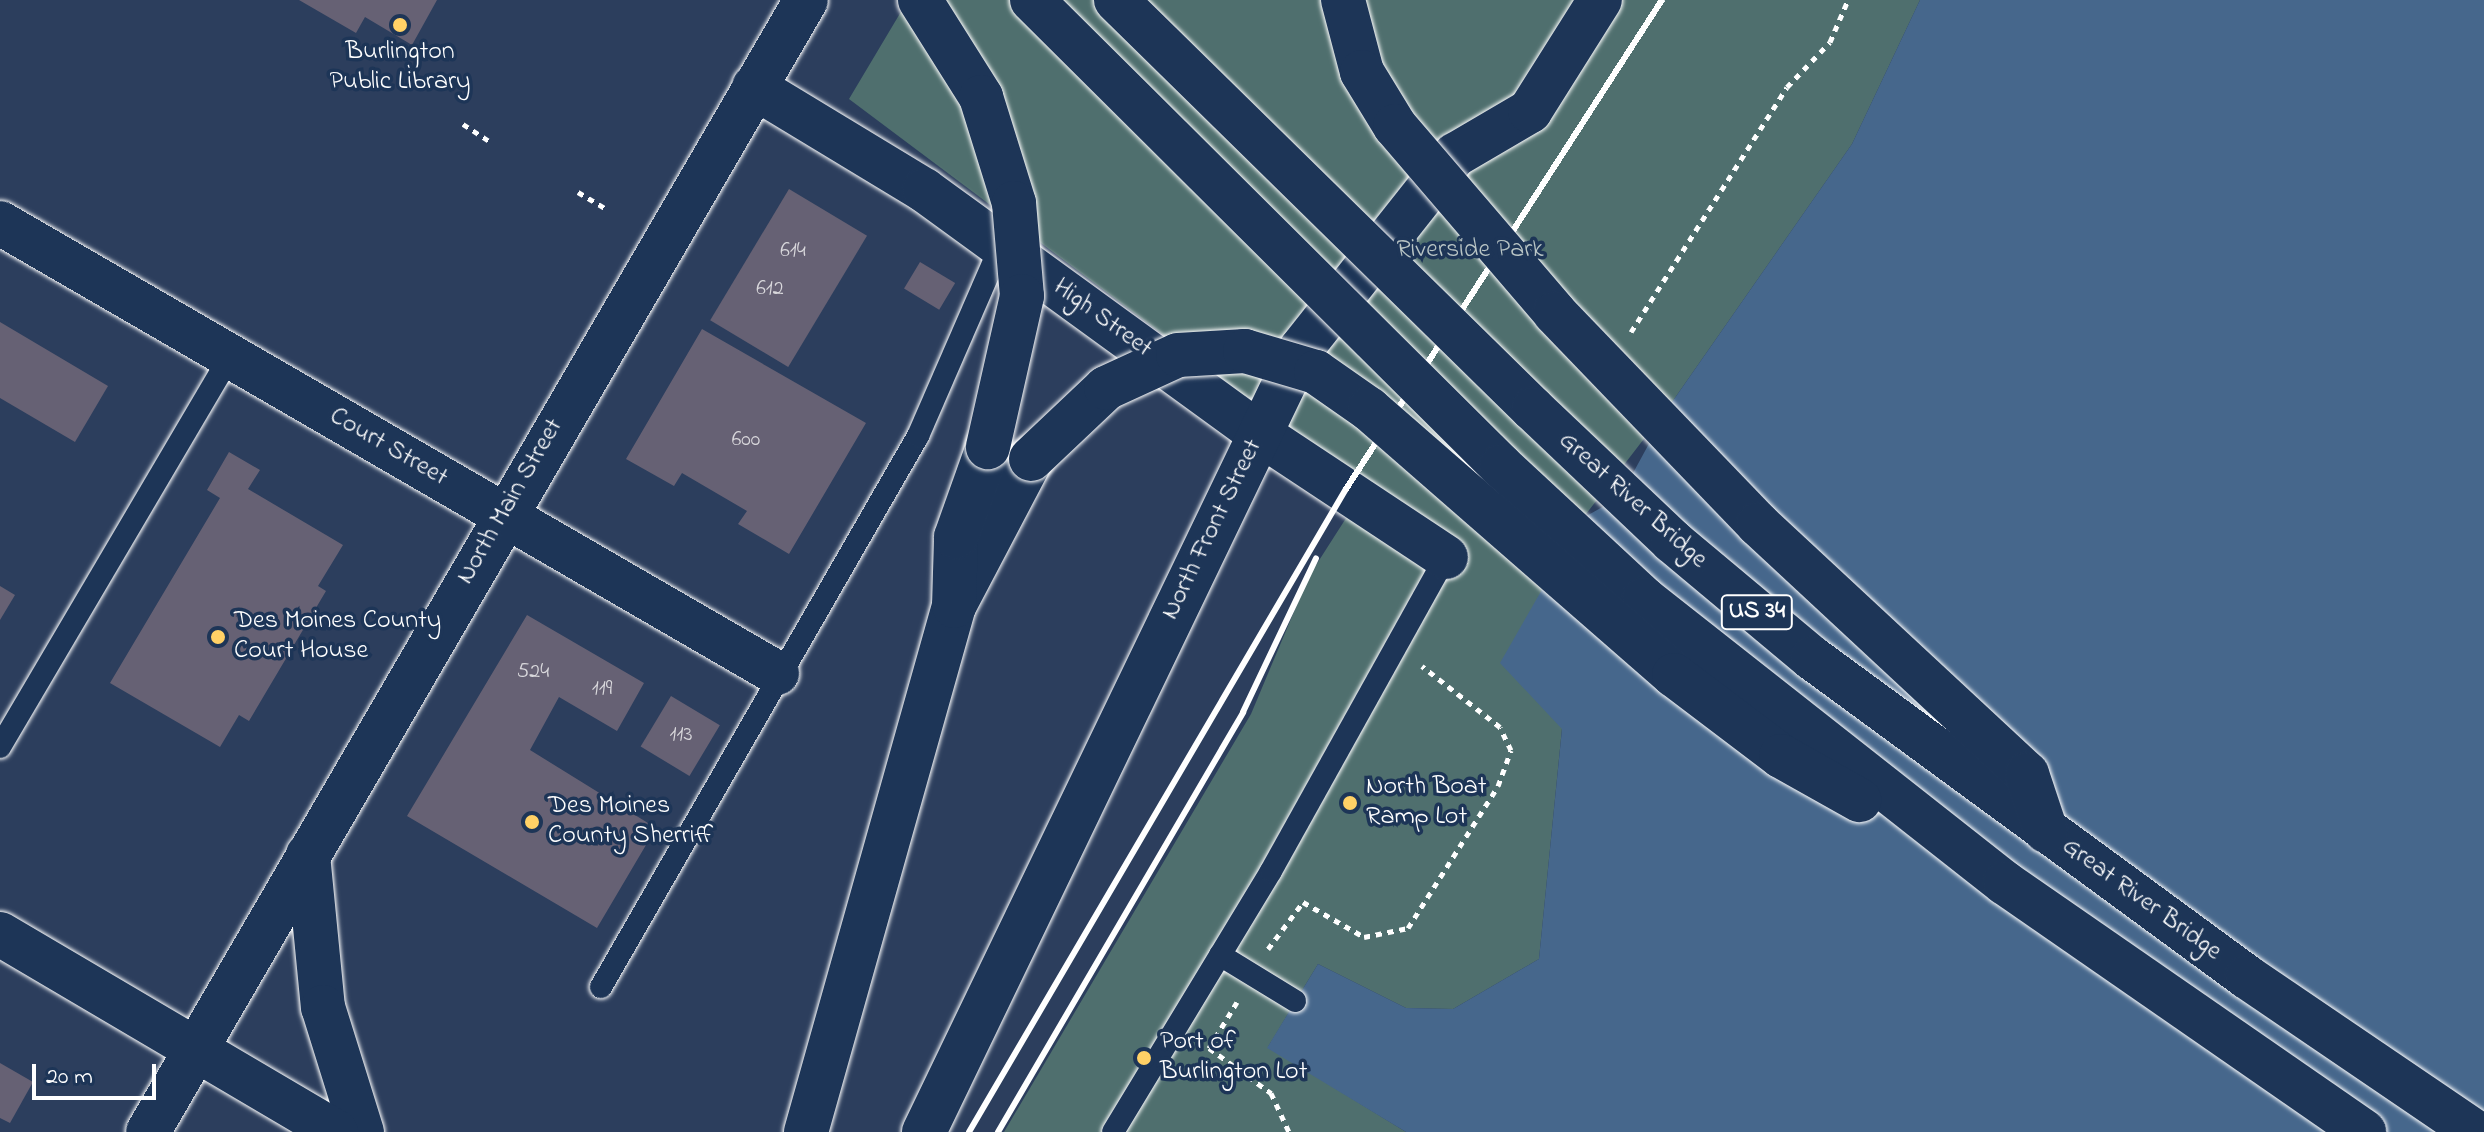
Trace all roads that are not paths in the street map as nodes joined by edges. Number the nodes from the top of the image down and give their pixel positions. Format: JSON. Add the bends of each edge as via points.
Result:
{"nodes":[{"id":1,"x":806,"y":0,"type":"edge"},
{"id":2,"x":920,"y":0,"type":"edge"},
{"id":3,"x":1032,"y":0,"type":"edge"},
{"id":4,"x":1116,"y":0,"type":"edge"},
{"id":5,"x":1343,"y":0,"type":"edge"},
{"id":6,"x":1600,"y":0,"type":"edge"},
{"id":7,"x":754,"y":87,"type":"junction"},
{"id":8,"x":0,"y":223,"type":"edge"},
{"id":9,"x":1001,"y":245,"type":"junction"},
{"id":10,"x":230,"y":357,"type":"junction"},
{"id":11,"x":1260,"y":434,"type":"junction"},
{"id":12,"x":504,"y":513,"type":"junction"},
{"id":13,"x":1446,"y":557,"type":"joint"},
{"id":14,"x":954,"y":606,"type":"junction"},
{"id":15,"x":777,"y":673,"type":"junction"},
{"id":16,"x":0,"y":747,"type":"edge"},
{"id":17,"x":2046,"y":831,"type":"junction"},
{"id":18,"x":308,"y":855,"type":"junction"},
{"id":19,"x":2005,"y":883,"type":"junction"},
{"id":20,"x":0,"y":934,"type":"edge"},
{"id":21,"x":1220,"y":955,"type":"junction"},
{"id":22,"x":601,"y":987,"type":"dead end"},
{"id":23,"x":1295,"y":1001,"type":"dead end"},
{"id":24,"x":193,"y":1049,"type":"junction"},
{"id":25,"x":825,"y":1066,"type":"junction"},
{"id":26,"x":148,"y":1132,"type":"edge"},
{"id":27,"x":336,"y":1132,"type":"edge"},
{"id":28,"x":362,"y":1132,"type":"edge"},
{"id":29,"x":777,"y":1132,"type":"edge"},
{"id":30,"x":806,"y":1132,"type":"edge"},
{"id":31,"x":924,"y":1132,"type":"edge"},
{"id":32,"x":1113,"y":1132,"type":"edge"},
{"id":33,"x":2364,"y":1132,"type":"edge"},
{"id":34,"x":2475,"y":1132,"type":"edge"}],
"edges":[{"from":1,"to":7,"type":"main road","name":"North Main Street"},
{"from":2,"to":14,"type":"main road","bridge":true,"via":[[981,97],[1014,203],[1022,296],[988,447],[956,537]]},
{"from":3,"to":19,"type":"main road","number":"US 34","bridge":true,"via":[[1501,466],[1644,599]]},
{"from":4,"to":17,"type":"main road","name":"Great River Bridge","number":"US 34","bridge":true,"via":[[1672,541],[1812,658]]},
{"from":5,"to":17,"type":"main road","bridge":true,"via":[[1362,72],[1395,126],[1555,313],[1758,524],[2027,774]]},
{"from":6,"to":11,"type":"main road","name":"North Front Street","via":[[1530,111],[1455,155],[1316,325]]},
{"from":7,"to":9,"type":"main road","name":"High Street","via":[[924,190]]},
{"from":7,"to":12,"type":"main road","name":"North Main Street"},
{"from":8,"to":10,"type":"main road","name":"Court Street"},
{"from":9,"to":11,"type":"main road","name":"High Street"},
{"from":9,"to":15,"type":"lane","via":[[918,436]]},
{"from":10,"to":12,"type":"main road","name":"Court Street"},
{"from":10,"to":16,"type":"lane"},
{"from":11,"to":13,"type":"main road","name":"High Street"},
{"from":11,"to":31,"type":"main road","name":"North Front Street"},
{"from":12,"to":15,"type":"main road","name":"Court Street"},
{"from":12,"to":18,"type":"main road","name":"North Main Street"},
{"from":13,"to":21,"type":"lane","via":[[1390,665]]},
{"from":14,"to":19,"type":"main road","bridge":true,"via":[[1031,459],[1106,388],[1178,355],[1245,351],[1316,372],[1369,409],[1662,665],[1781,756]]},
{"from":14,"to":25,"type":"main road"},
{"from":15,"to":22,"type":"lane"},
{"from":17,"to":34,"type":"main road","name":"Great River Bridge","number":"US 34","bridge":true},
{"from":18,"to":24,"type":"main road","name":"North Main Street"},
{"from":18,"to":28,"type":"main road","via":[[323,1007]]},
{"from":19,"to":33,"type":"main road","number":"US 34","bridge":true},
{"from":20,"to":24,"type":"main road"},
{"from":21,"to":23,"type":"lane"},
{"from":21,"to":32,"type":"lane"},
{"from":24,"to":26,"type":"main road","name":"North Main Street"},
{"from":24,"to":27,"type":"main road"},
{"from":25,"to":29,"type":"main road"},
{"from":25,"to":30,"type":"main road"}]}
